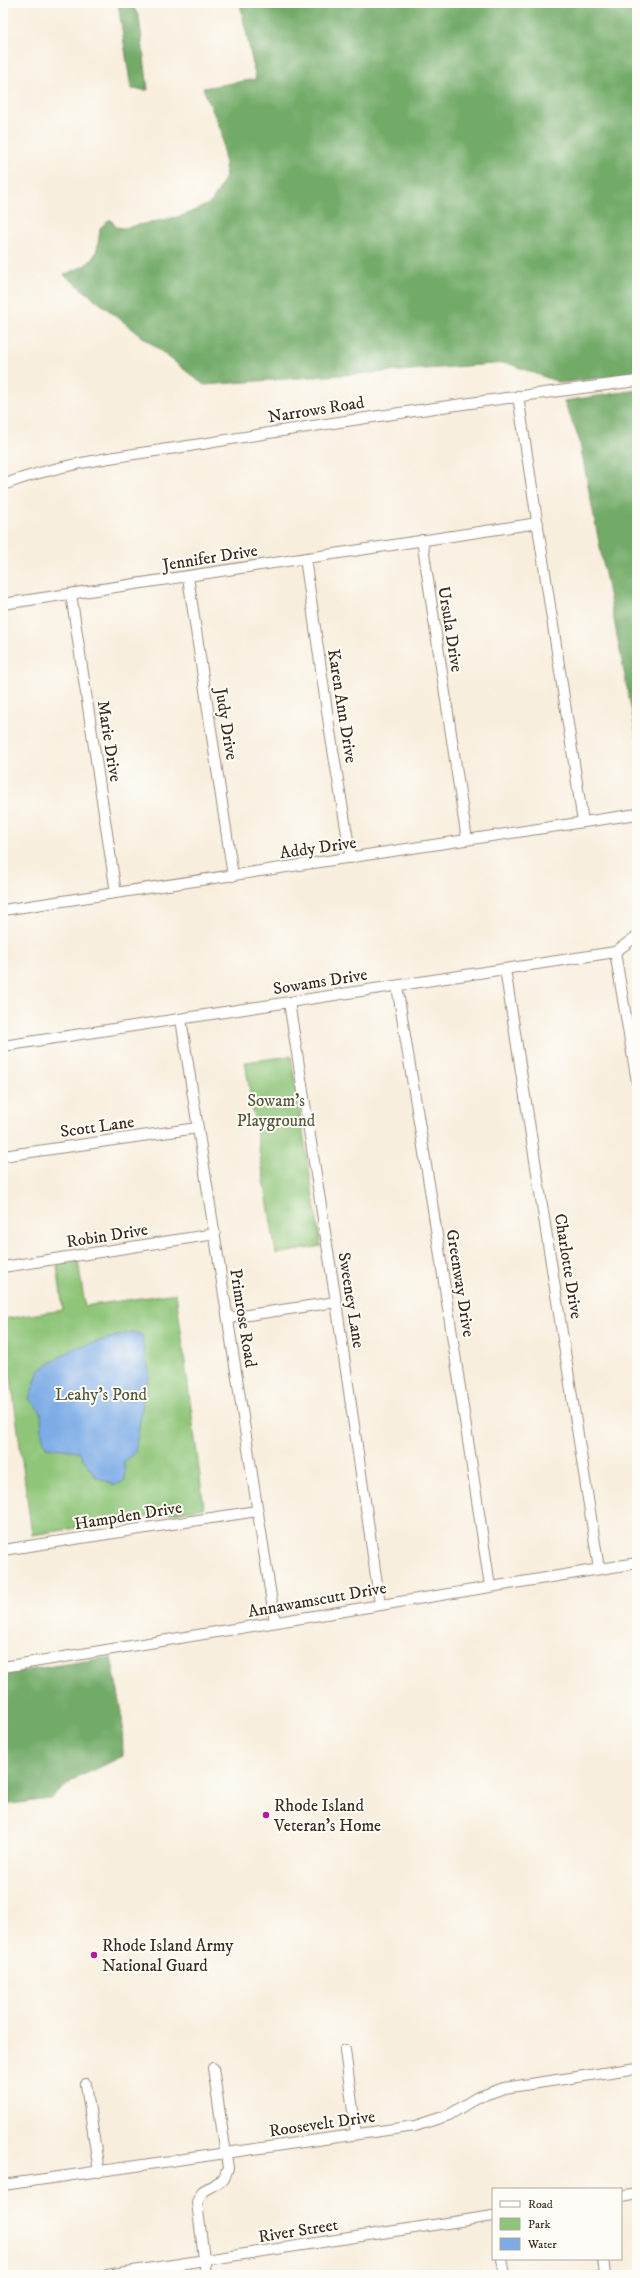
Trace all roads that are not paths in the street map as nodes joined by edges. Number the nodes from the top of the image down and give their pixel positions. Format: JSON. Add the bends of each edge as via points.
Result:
{"nodes":[{"id":1,"x":637,"y":381,"type":"edge"},
{"id":2,"x":518,"y":396,"type":"junction"},
{"id":3,"x":3,"y":485,"type":"edge"},
{"id":4,"x":538,"y":523,"type":"junction"},
{"id":5,"x":422,"y":540,"type":"junction"},
{"id":6,"x":305,"y":558,"type":"junction"},
{"id":7,"x":188,"y":577,"type":"junction"},
{"id":8,"x":71,"y":594,"type":"junction"},
{"id":9,"x":3,"y":604,"type":"edge"},
{"id":10,"x":637,"y":814,"type":"edge"},
{"id":11,"x":583,"y":822,"type":"junction"},
{"id":12,"x":467,"y":840,"type":"junction"},
{"id":13,"x":351,"y":858,"type":"junction"},
{"id":14,"x":233,"y":876,"type":"junction"},
{"id":15,"x":116,"y":893,"type":"junction"},
{"id":16,"x":3,"y":910,"type":"edge"},
{"id":17,"x":637,"y":936,"type":"edge"},
{"id":18,"x":615,"y":952,"type":"junction"},
{"id":19,"x":505,"y":969,"type":"junction"},
{"id":20,"x":397,"y":986,"type":"junction"},
{"id":21,"x":289,"y":1002,"type":"junction"},
{"id":22,"x":181,"y":1019,"type":"junction"},
{"id":23,"x":3,"y":1046,"type":"edge"},
{"id":24,"x":637,"y":1082,"type":"edge"},
{"id":25,"x":197,"y":1128,"type":"junction"},
{"id":26,"x":3,"y":1156,"type":"edge"},
{"id":27,"x":215,"y":1234,"type":"junction"},
{"id":28,"x":3,"y":1267,"type":"edge"},
{"id":29,"x":336,"y":1302,"type":"junction"},
{"id":30,"x":228,"y":1318,"type":"junction"},
{"id":31,"x":257,"y":1511,"type":"junction"},
{"id":32,"x":3,"y":1550,"type":"edge"},
{"id":33,"x":637,"y":1563,"type":"edge"},
{"id":34,"x":599,"y":1569,"type":"junction"},
{"id":35,"x":490,"y":1586,"type":"junction"},
{"id":36,"x":380,"y":1604,"type":"junction"},
{"id":37,"x":275,"y":1622,"type":"junction"},
{"id":38,"x":3,"y":1667,"type":"edge"},
{"id":39,"x":345,"y":2050,"type":"dead end"},
{"id":40,"x":213,"y":2068,"type":"dead end"},
{"id":41,"x":637,"y":2068,"type":"edge"},
{"id":42,"x":86,"y":2084,"type":"dead end"},
{"id":43,"x":356,"y":2134,"type":"junction"},
{"id":44,"x":226,"y":2153,"type":"junction"},
{"id":45,"x":99,"y":2172,"type":"junction"},
{"id":46,"x":3,"y":2185,"type":"edge"},
{"id":47,"x":637,"y":2194,"type":"edge"},
{"id":48,"x":622,"y":2197,"type":"edge"},
{"id":49,"x":492,"y":2216,"type":"edge"},
{"id":50,"x":204,"y":2260,"type":"junction"},
{"id":51,"x":502,"y":2260,"type":"edge"},
{"id":52,"x":603,"y":2260,"type":"edge"},
{"id":53,"x":107,"y":2275,"type":"edge"},
{"id":54,"x":206,"y":2275,"type":"edge"},
{"id":55,"x":505,"y":2275,"type":"edge"},
{"id":56,"x":605,"y":2275,"type":"edge"}],
"edges":[{"from":1,"to":2,"type":"street","name":"Narrows Road"},
{"from":2,"to":3,"type":"street","name":"Narrows Road","via":[[97,461],[33,474]]},
{"from":2,"to":4,"type":"street"},
{"from":4,"to":5,"type":"street"},
{"from":4,"to":11,"type":"street"},
{"from":5,"to":6,"type":"street","name":"Jennifer Drive"},
{"from":5,"to":12,"type":"street","name":"Ursula Drive"},
{"from":6,"to":7,"type":"street","name":"Jennifer Drive"},
{"from":6,"to":13,"type":"street","name":"Karen Ann Drive"},
{"from":7,"to":8,"type":"street","name":"Jennifer Drive"},
{"from":7,"to":14,"type":"street","name":"Judy Drive"},
{"from":8,"to":9,"type":"street","name":"Jennifer Drive"},
{"from":8,"to":15,"type":"street","name":"Marie Drive"},
{"from":10,"to":11,"type":"street","name":"Addy Drive"},
{"from":11,"to":12,"type":"street","name":"Addy Drive"},
{"from":12,"to":13,"type":"street","name":"Addy Drive"},
{"from":13,"to":14,"type":"street","name":"Addy Drive"},
{"from":14,"to":15,"type":"street","name":"Addy Drive"},
{"from":15,"to":16,"type":"street","name":"Addy Drive"},
{"from":17,"to":18,"type":"street","name":"Sowams Drive"},
{"from":18,"to":19,"type":"street","name":"Sowams Drive"},
{"from":18,"to":24,"type":"street"},
{"from":19,"to":20,"type":"street","name":"Sowams Drive"},
{"from":19,"to":34,"type":"street","name":"Charlotte Drive"},
{"from":20,"to":21,"type":"street","name":"Sowams Drive"},
{"from":20,"to":35,"type":"street","name":"Greenway Drive","via":[[432,1196]]},
{"from":21,"to":22,"type":"street","name":"Sowams Drive"},
{"from":21,"to":29,"type":"street","name":"Sweeney Lane"},
{"from":22,"to":23,"type":"street","name":"Sowams Drive"},
{"from":22,"to":25,"type":"street","name":"Primrose Road"},
{"from":25,"to":26,"type":"street","name":"Scott Lane"},
{"from":25,"to":27,"type":"street","name":"Primrose Road"},
{"from":27,"to":28,"type":"street","name":"Robin Drive"},
{"from":27,"to":30,"type":"street","name":"Primrose Road"},
{"from":29,"to":30,"type":"street"},
{"from":29,"to":36,"type":"street","name":"Sweeney Lane"},
{"from":30,"to":31,"type":"street","name":"Primrose Road"},
{"from":31,"to":32,"type":"street","name":"Hampden Drive"},
{"from":31,"to":37,"type":"street","name":"Primrose Road"},
{"from":33,"to":34,"type":"street","name":"Annawamscutt Drive"},
{"from":34,"to":35,"type":"street","name":"Annawamscutt Drive"},
{"from":35,"to":36,"type":"street","name":"Annawamscutt Drive"},
{"from":36,"to":37,"type":"street","name":"Annawamscutt Drive"},
{"from":37,"to":38,"type":"street","name":"Annawamscutt Drive"},
{"from":39,"to":43,"type":"street"},
{"from":40,"to":44,"type":"street"},
{"from":41,"to":43,"type":"street","name":"Roosevelt Drive","via":[[504,2088],[476,2098],[434,2122]]},
{"from":42,"to":45,"type":"street"},
{"from":43,"to":44,"type":"street","name":"Roosevelt Drive"},
{"from":44,"to":45,"type":"street","name":"Roosevelt Drive"},
{"from":44,"to":50,"type":"street","via":[[228,2168],[224,2179],[203,2191],[197,2202]]},
{"from":45,"to":46,"type":"street","name":"Roosevelt Drive"},
{"from":47,"to":48,"type":"street"},
{"from":49,"to":50,"type":"street","name":"River Street"},
{"from":50,"to":53,"type":"street","name":"River Street"},
{"from":50,"to":54,"type":"street"},
{"from":51,"to":55,"type":"street"},
{"from":52,"to":56,"type":"street"}]}
